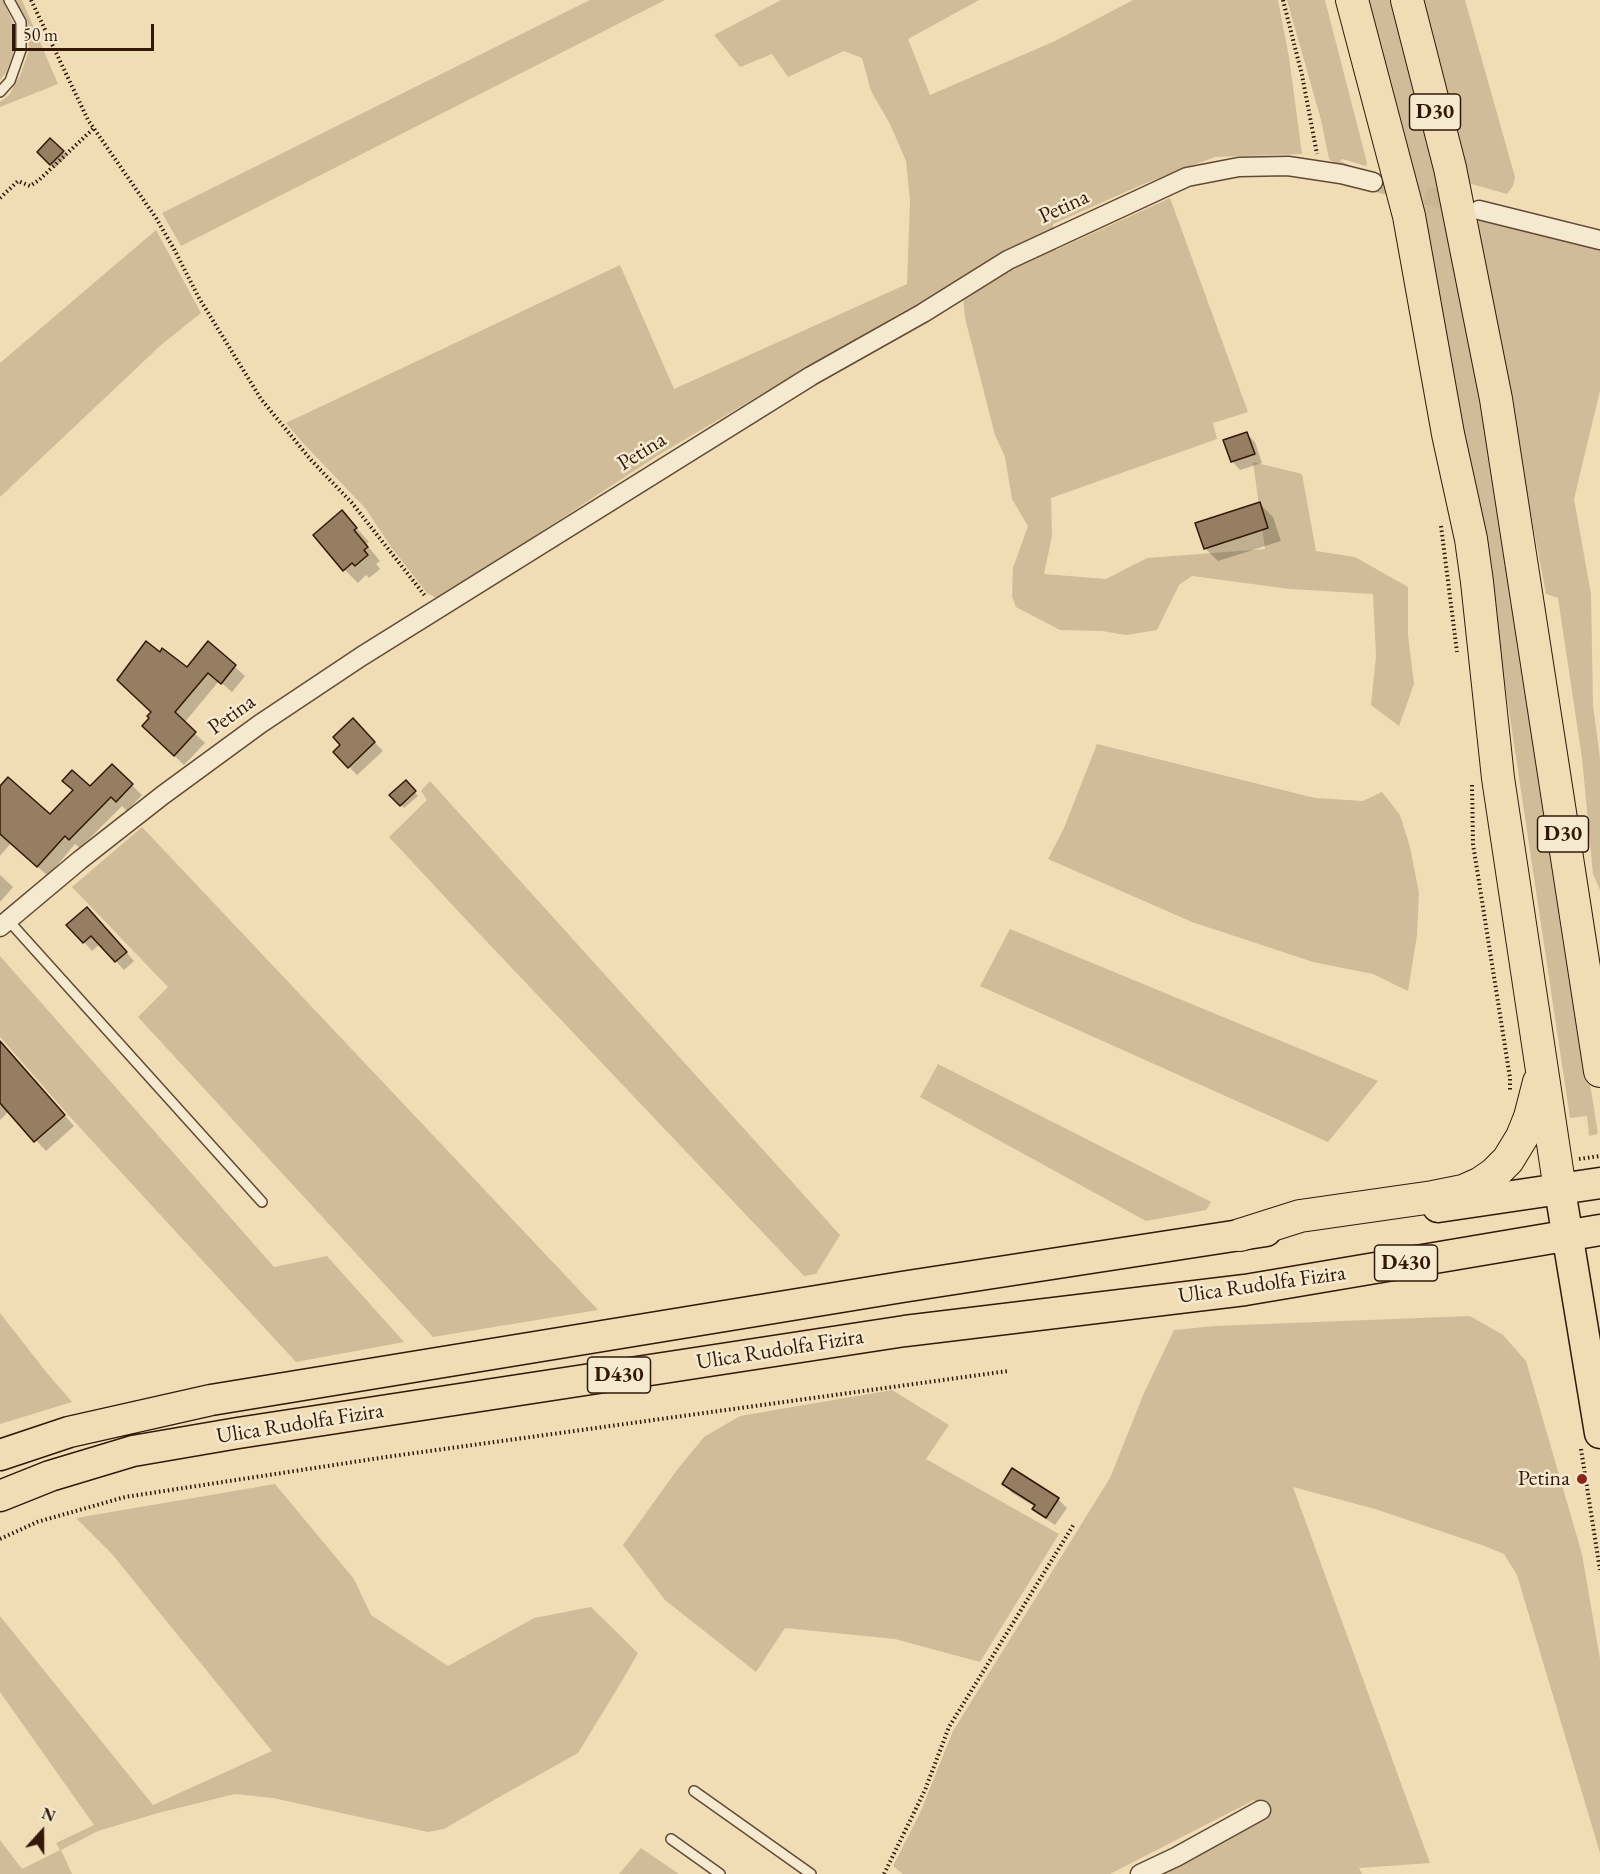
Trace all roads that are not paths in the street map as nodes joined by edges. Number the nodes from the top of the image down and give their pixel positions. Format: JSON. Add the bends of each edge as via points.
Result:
{"nodes":[{"id":1,"x":9,"y":0,"type":"edge"},
{"id":2,"x":1352,"y":0,"type":"edge"},
{"id":3,"x":1407,"y":0,"type":"edge"},
{"id":4,"x":0,"y":92,"type":"edge"},
{"id":5,"x":1373,"y":182,"type":"tunnel mouth"},
{"id":6,"x":1479,"y":210,"type":"tunnel mouth"},
{"id":7,"x":1600,"y":240,"type":"edge"},
{"id":8,"x":4,"y":924,"type":"edge"},
{"id":9,"x":1542,"y":1063,"type":"junction"},
{"id":10,"x":1600,"y":1071,"type":"edge"},
{"id":11,"x":1600,"y":1183,"type":"edge"},
{"id":12,"x":1560,"y":1190,"type":"junction"},
{"id":13,"x":262,"y":1202,"type":"dead end"},
{"id":14,"x":1600,"y":1230,"type":"edge"},
{"id":15,"x":1240,"y":1235,"type":"junction"},
{"id":16,"x":1568,"y":1236,"type":"junction"},
{"id":17,"x":1600,"y":1433,"type":"edge"},
{"id":18,"x":0,"y":1455,"type":"edge"},
{"id":19,"x":0,"y":1496,"type":"edge"},
{"id":20,"x":694,"y":1791,"type":"dead end"},
{"id":21,"x":1261,"y":1810,"type":"dead end"},
{"id":22,"x":671,"y":1839,"type":"dead end"},
{"id":23,"x":720,"y":1874,"type":"edge"},
{"id":24,"x":811,"y":1874,"type":"edge"},
{"id":25,"x":1140,"y":1874,"type":"edge"}],
"edges":[{"from":1,"to":4,"type":"lane","via":[[21,22],[21,50],[10,81]]},
{"from":2,"to":9,"type":"highway","number":"D30","via":[[1409,216],[1471,539],[1498,778]]},
{"from":3,"to":10,"type":"highway","number":"D30","via":[[1450,168],[1496,399]]},
{"from":5,"to":8,"type":"street","name":"Petina","via":[[1288,166],[1239,167],[1186,177],[1008,260],[811,376],[353,662],[163,795]]},
{"from":6,"to":7,"type":"street"},
{"from":8,"to":13,"type":"lane"},
{"from":9,"to":12,"type":"highway","number":"D30"},
{"from":9,"to":15,"type":"highway","via":[[1522,1137],[1508,1160],[1481,1183],[1433,1197],[1300,1216]]},
{"from":11,"to":12,"type":"main road","name":"Ulica Rudolfa Fizira"},
{"from":12,"to":15,"type":"main road","name":"Ulica Rudolfa Fizira","number":"D430"},
{"from":12,"to":16,"type":"main road","number":"D30"},
{"from":14,"to":16,"type":"main road","name":"Ulica Rudolfa Fizira"},
{"from":15,"to":18,"type":"main road","name":"Ulica Rudolfa Fizira","number":"D430","via":[[211,1400],[69,1432]]},
{"from":16,"to":17,"type":"main road","number":"D30"},
{"from":16,"to":19,"type":"main road","name":"Ulica Rudolfa Fizira","number":"D430","via":[[1245,1290],[904,1331],[238,1433],[133,1451]]},
{"from":20,"to":24,"type":"lane"},
{"from":21,"to":25,"type":"street"},
{"from":22,"to":23,"type":"lane"}]}
